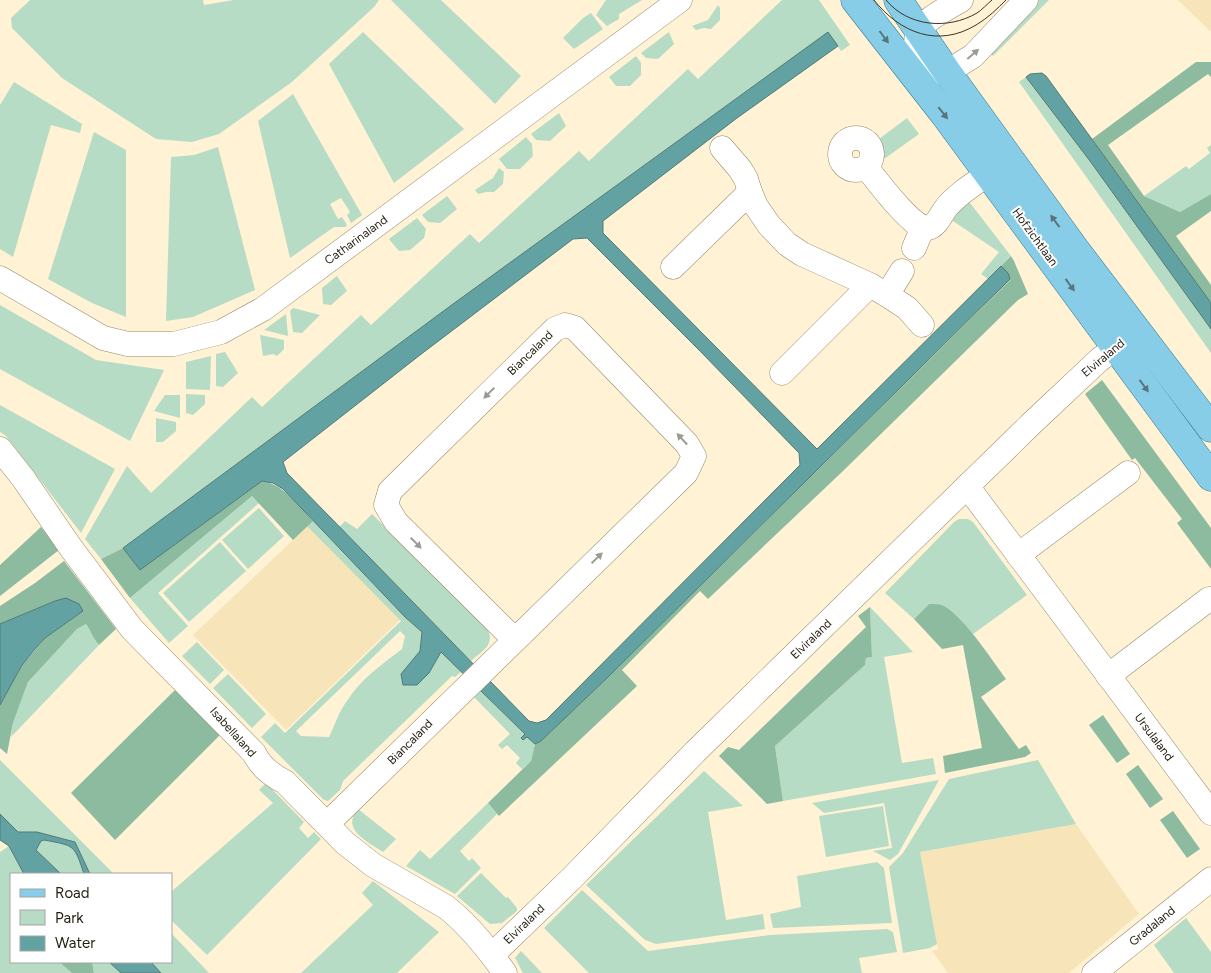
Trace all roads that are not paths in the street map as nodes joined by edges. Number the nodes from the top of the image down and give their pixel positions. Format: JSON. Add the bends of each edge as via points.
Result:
{"nodes":[{"id":1,"x":680,"y":0,"type":"edge"},
{"id":2,"x":855,"y":0,"type":"edge"},
{"id":3,"x":898,"y":0,"type":"edge"},
{"id":4,"x":961,"y":0,"type":"edge"},
{"id":5,"x":1026,"y":0,"type":"edge"},
{"id":6,"x":919,"y":29,"type":"junction"},
{"id":7,"x":947,"y":72,"type":"junction"},
{"id":8,"x":913,"y":74,"type":"junction"},
{"id":9,"x":722,"y":148,"type":"dead end"},
{"id":10,"x":866,"y":167,"type":"dead end"},
{"id":11,"x":988,"y":174,"type":"junction"},
{"id":12,"x":750,"y":192,"type":"junction"},
{"id":13,"x":673,"y":267,"type":"dead end"},
{"id":14,"x":902,"y":271,"type":"dead end"},
{"id":15,"x":0,"y":278,"type":"edge"},
{"id":16,"x":878,"y":290,"type":"junction"},
{"id":17,"x":922,"y":324,"type":"dead end"},
{"id":18,"x":1137,"y":330,"type":"junction"},
{"id":19,"x":1115,"y":347,"type":"junction"},
{"id":20,"x":782,"y":373,"type":"dead end"},
{"id":21,"x":1211,"y":428,"type":"edge"},
{"id":22,"x":0,"y":449,"type":"edge"},
{"id":23,"x":1128,"y":473,"type":"dead end"},
{"id":24,"x":1211,"y":477,"type":"edge"},
{"id":25,"x":967,"y":486,"type":"junction"},
{"id":26,"x":1018,"y":555,"type":"junction"},
{"id":27,"x":1209,"y":600,"type":"dead end"},
{"id":28,"x":515,"y":640,"type":"junction"},
{"id":29,"x":1108,"y":676,"type":"junction"},
{"id":30,"x":1208,"y":801,"type":"edge"},
{"id":31,"x":327,"y":824,"type":"junction"},
{"id":32,"x":1211,"y":879,"type":"edge"},
{"id":33,"x":498,"y":964,"type":"edge"},
{"id":34,"x":1094,"y":973,"type":"edge"}],
"edges":[{"from":1,"to":15,"type":"street","name":"Catharinaland","via":[[263,309],[221,332],[174,344],[128,344],[103,338]]},
{"from":2,"to":8,"type":"main road","name":"Hofzichtlaan","one_way":true},
{"from":3,"to":6,"type":"main road","name":"Hofzichtlaan"},
{"from":4,"to":6,"type":"street"},
{"from":7,"to":5,"type":"street","one_way":true,"via":[[973,56]]},
{"from":6,"to":7,"type":"main road","name":"Hofzichtlaan"},
{"from":6,"to":8,"type":"street"},
{"from":7,"to":8,"type":"street"},
{"from":18,"to":7,"type":"main road","name":"Hofzichtlaan","one_way":true},
{"from":8,"to":11,"type":"main road","name":"Hofzichtlaan","one_way":true},
{"from":9,"to":12,"type":"street","via":[[740,169]]},
{"from":10,"to":11,"type":"street","via":[[906,215],[918,238],[935,223],[945,208]]},
{"from":11,"to":19,"type":"main road","name":"Hofzichtlaan","one_way":true},
{"from":12,"to":13,"type":"street"},
{"from":12,"to":16,"type":"street","via":[[769,225],[787,244]]},
{"from":14,"to":16,"type":"street"},
{"from":16,"to":17,"type":"street","via":[[906,308]]},
{"from":16,"to":20,"type":"street"},
{"from":18,"to":19,"type":"street","name":"Elviraland"},
{"from":18,"to":21,"type":"main road","name":"Hofzichtlaan"},
{"from":19,"to":24,"type":"main road","name":"Hofzichtlaan","one_way":true},
{"from":19,"to":25,"type":"street","name":"Elviraland"},
{"from":22,"to":31,"type":"street","name":"Isabellaland","via":[[132,629],[266,768],[285,782]]},
{"from":23,"to":26,"type":"street"},
{"from":25,"to":26,"type":"street","name":"Ursulaland"},
{"from":25,"to":33,"type":"street","name":"Elviraland","via":[[695,752],[572,878]]},
{"from":26,"to":29,"type":"street","name":"Ursulaland"},
{"from":27,"to":29,"type":"street"},
{"from":28,"to":28,"type":"street","name":"Biancaland","one_way":true,"via":[[686,473],[694,456],[687,444],[575,328],[565,324],[554,328],[390,491],[386,505],[396,522]]},
{"from":28,"to":31,"type":"street","name":"Biancaland"},
{"from":29,"to":30,"type":"street","name":"Ursulaland"},
{"from":31,"to":33,"type":"street","name":"Isabellaland","via":[[373,865],[454,913]]},
{"from":32,"to":34,"type":"street","name":"Gradaland"}]}
